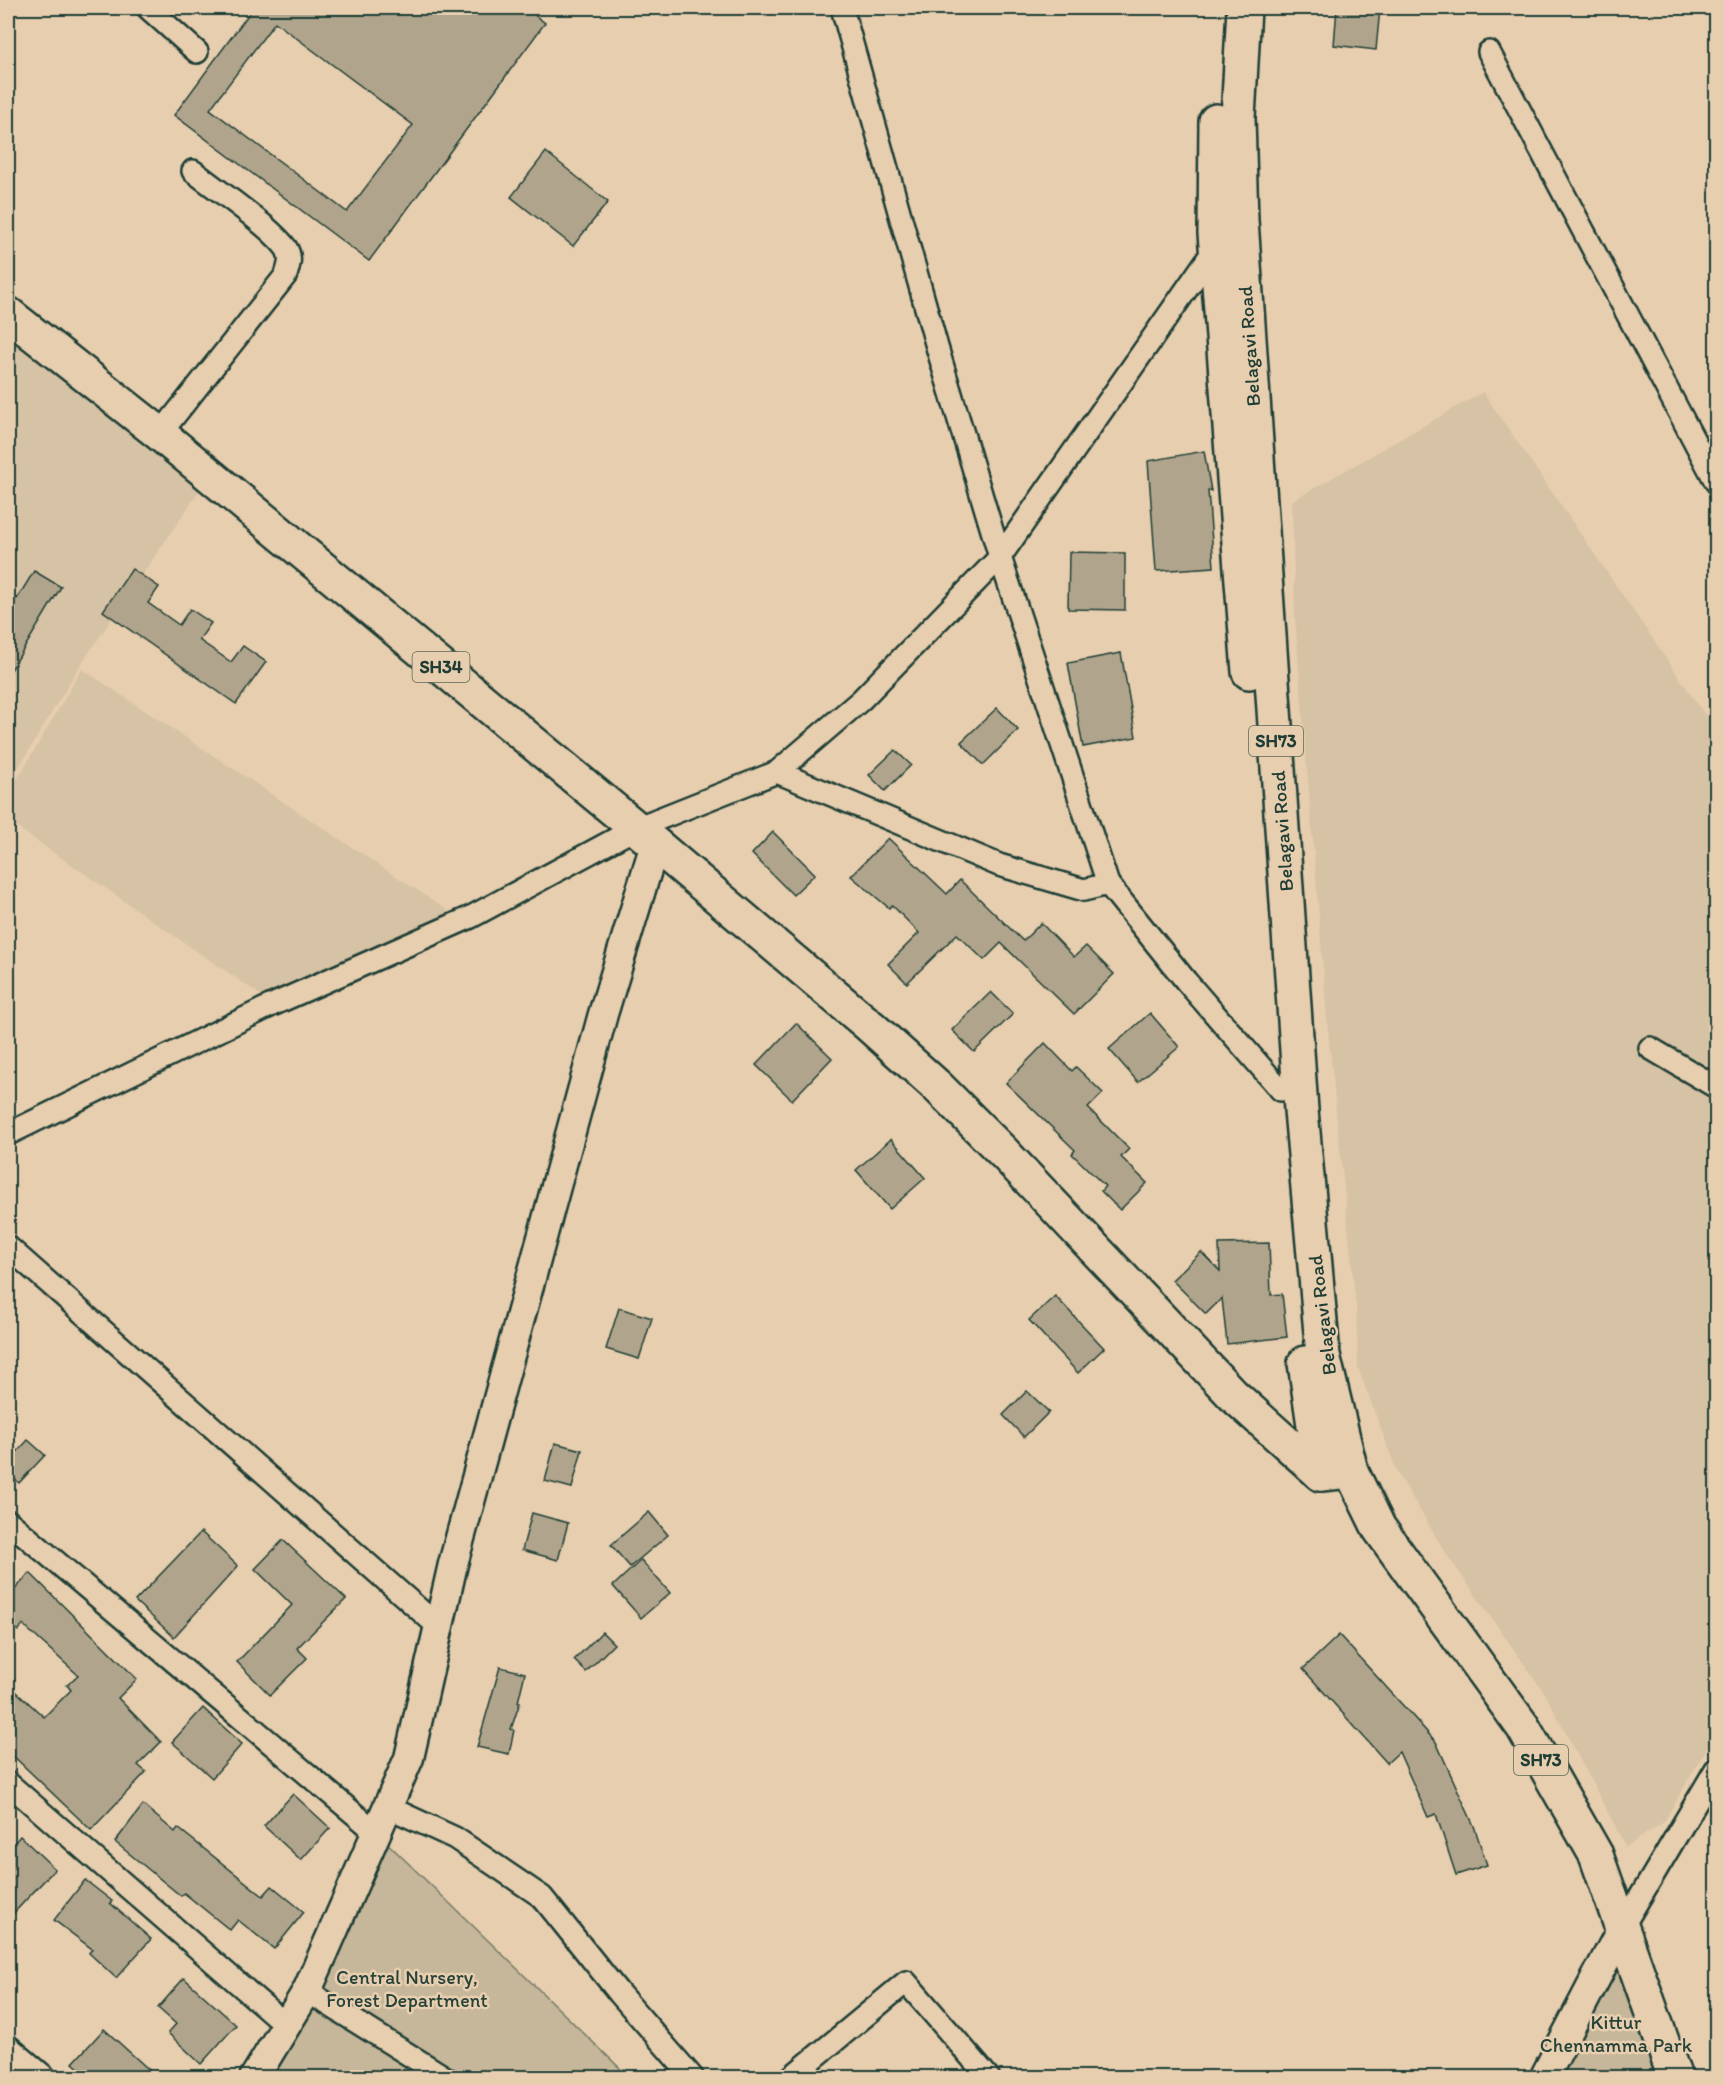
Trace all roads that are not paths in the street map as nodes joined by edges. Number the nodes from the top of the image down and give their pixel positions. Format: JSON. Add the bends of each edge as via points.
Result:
{"nodes":[{"id":1,"x":148,"y":8,"type":"edge"},
{"id":2,"x":842,"y":8,"type":"edge"},
{"id":3,"x":1222,"y":8,"type":"edge"},
{"id":4,"x":1244,"y":8,"type":"edge"},
{"id":5,"x":197,"y":52,"type":"dead end"},
{"id":6,"x":1490,"y":52,"type":"dead end"},
{"id":7,"x":193,"y":171,"type":"dead end"},
{"id":8,"x":1216,"y":247,"type":"junction"},
{"id":9,"x":8,"y":314,"type":"edge"},
{"id":10,"x":160,"y":434,"type":"junction"},
{"id":11,"x":1716,"y":482,"type":"edge"},
{"id":12,"x":1000,"y":557,"type":"junction"},
{"id":13,"x":777,"y":772,"type":"junction"},
{"id":14,"x":645,"y":836,"type":"junction"},
{"id":15,"x":1108,"y":884,"type":"junction"},
{"id":16,"x":1650,"y":1048,"type":"dead end"},
{"id":17,"x":1716,"y":1088,"type":"edge"},
{"id":18,"x":1281,"y":1090,"type":"junction"},
{"id":19,"x":8,"y":1134,"type":"edge"},
{"id":20,"x":8,"y":1247,"type":"edge"},
{"id":21,"x":1336,"y":1472,"type":"junction"},
{"id":22,"x":8,"y":1521,"type":"edge"},
{"id":23,"x":439,"y":1627,"type":"junction"},
{"id":24,"x":1716,"y":1769,"type":"edge"},
{"id":25,"x":8,"y":1783,"type":"edge"},
{"id":26,"x":388,"y":1807,"type":"junction"},
{"id":27,"x":376,"y":1833,"type":"junction"},
{"id":28,"x":1623,"y":1926,"type":"junction"},
{"id":29,"x":307,"y":1992,"type":"junction"},
{"id":30,"x":286,"y":2025,"type":"junction"},
{"id":31,"x":8,"y":2046,"type":"edge"},
{"id":32,"x":46,"y":2078,"type":"edge"},
{"id":33,"x":254,"y":2078,"type":"edge"},
{"id":34,"x":446,"y":2078,"type":"edge"},
{"id":35,"x":693,"y":2078,"type":"edge"},
{"id":36,"x":790,"y":2078,"type":"edge"},
{"id":37,"x":990,"y":2078,"type":"edge"},
{"id":38,"x":1544,"y":2078,"type":"edge"},
{"id":39,"x":1675,"y":2078,"type":"edge"}],
"edges":[{"from":1,"to":5,"type":"street"},
{"from":2,"to":12,"type":"street"},
{"from":3,"to":8,"type":"main road","via":[[1216,122]]},
{"from":4,"to":21,"type":"main road","name":"Belagavi Road","number":"SH73","via":[[1238,118],[1240,220],[1301,1110]]},
{"from":6,"to":11,"type":"street"},
{"from":7,"to":10,"type":"street","via":[[274,236],[287,249],[291,261],[286,275]]},
{"from":8,"to":12,"type":"street"},
{"from":8,"to":18,"type":"main road"},
{"from":9,"to":10,"type":"main road","number":"SH34"},
{"from":10,"to":14,"type":"main road","number":"SH34"},
{"from":12,"to":13,"type":"street","via":[[861,700]]},
{"from":12,"to":15,"type":"street"},
{"from":13,"to":14,"type":"street"},
{"from":13,"to":15,"type":"street","via":[[999,865],[1084,890]]},
{"from":14,"to":19,"type":"street","via":[[272,1005]]},
{"from":14,"to":21,"type":"main road","number":"SH34","via":[[938,1087],[1233,1395]]},
{"from":14,"to":23,"type":"street","via":[[603,1014]]},
{"from":15,"to":18,"type":"street"},
{"from":16,"to":17,"type":"street"},
{"from":18,"to":21,"type":"main road","via":[[1296,1305]]},
{"from":20,"to":23,"type":"street"},
{"from":21,"to":28,"type":"main road","number":"SH73","via":[[1522,1727],[1596,1855]]},
{"from":22,"to":27,"type":"street"},
{"from":23,"to":26,"type":"street","via":[[409,1758]]},
{"from":24,"to":28,"type":"street"},
{"from":25,"to":30,"type":"street"},
{"from":26,"to":27,"type":"street"},
{"from":26,"to":35,"type":"street","via":[[455,1838],[542,1897]]},
{"from":27,"to":29,"type":"street"},
{"from":28,"to":38,"type":"street"},
{"from":28,"to":39,"type":"main road","number":"SH73"},
{"from":29,"to":30,"type":"street"},
{"from":29,"to":34,"type":"street"},
{"from":30,"to":33,"type":"street"},
{"from":31,"to":32,"type":"street"},
{"from":36,"to":37,"type":"street","via":[[906,1982]]}]}
